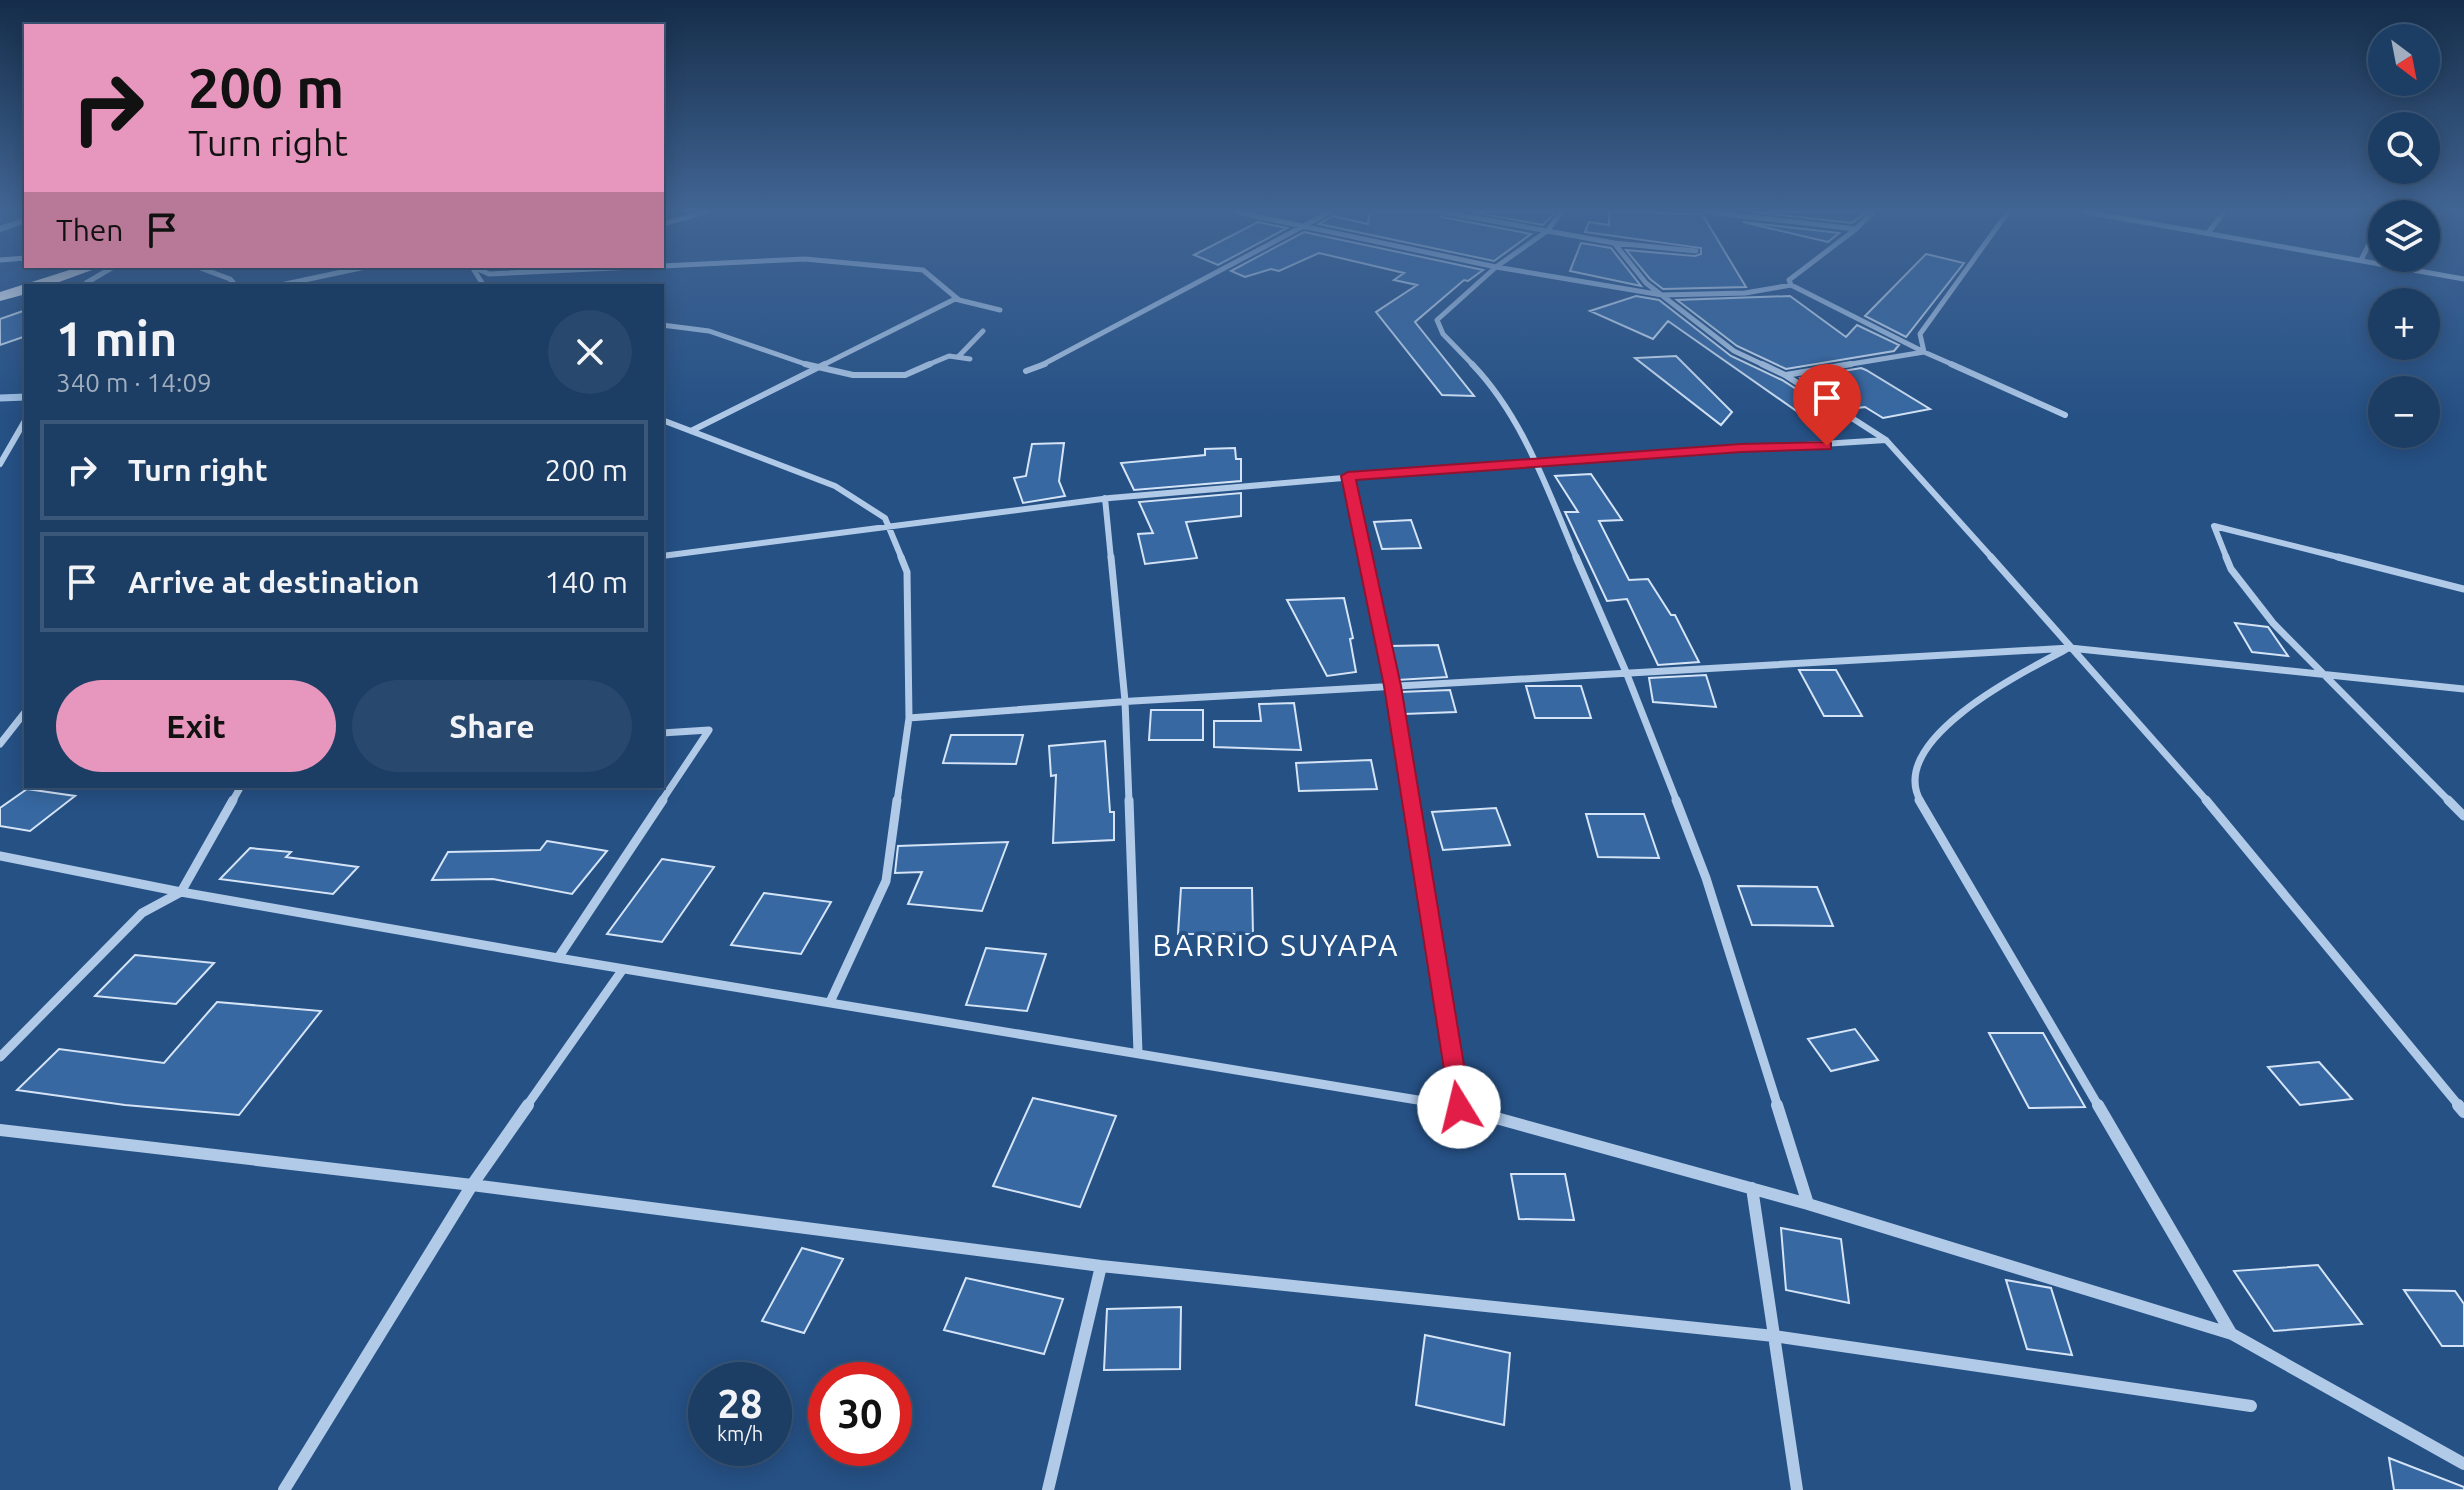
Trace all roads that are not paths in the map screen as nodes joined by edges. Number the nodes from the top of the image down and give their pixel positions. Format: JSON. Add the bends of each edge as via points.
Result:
{"nodes":[{"id":1,"x":937,"y":282,"type":"edge"},
{"id":2,"x":1193,"y":282,"type":"edge"},
{"id":3,"x":1480,"y":282,"type":"edge"},
{"id":4,"x":1582,"y":282,"type":"edge"},
{"id":5,"x":1645,"y":282,"type":"edge"},
{"id":6,"x":1790,"y":282,"type":"edge"},
{"id":7,"x":1958,"y":282,"type":"edge"},
{"id":8,"x":1791,"y":285,"type":"junction"},
{"id":9,"x":24,"y":290,"type":"edge"},
{"id":10,"x":1662,"y":295,"type":"junction"},
{"id":11,"x":0,"y":297,"type":"edge"},
{"id":12,"x":957,"y":298,"type":"junction"},
{"id":13,"x":1000,"y":310,"type":"dead end"},
{"id":14,"x":664,"y":325,"type":"edge"},
{"id":15,"x":983,"y":331,"type":"dead end"},
{"id":16,"x":1924,"y":352,"type":"junction"},
{"id":17,"x":958,"y":357,"type":"junction"},
{"id":18,"x":970,"y":359,"type":"dead end"},
{"id":19,"x":818,"y":368,"type":"junction"},
{"id":20,"x":1026,"y":371,"type":"dead end"},
{"id":21,"x":1785,"y":375,"type":"junction"},
{"id":22,"x":2065,"y":415,"type":"dead end"},
{"id":23,"x":664,"y":421,"type":"edge"},
{"id":24,"x":24,"y":422,"type":"edge"},
{"id":25,"x":691,"y":431,"type":"junction"},
{"id":26,"x":1886,"y":440,"type":"junction"},
{"id":27,"x":0,"y":464,"type":"edge"},
{"id":28,"x":1534,"y":464,"type":"junction"},
{"id":29,"x":1348,"y":476,"type":"junction"},
{"id":30,"x":1105,"y":498,"type":"junction"},
{"id":31,"x":889,"y":525,"type":"junction"},
{"id":32,"x":664,"y":556,"type":"edge"},
{"id":33,"x":2464,"y":589,"type":"edge"},
{"id":34,"x":2070,"y":648,"type":"junction"},
{"id":35,"x":1626,"y":672,"type":"junction"},
{"id":36,"x":2323,"y":675,"type":"junction"},
{"id":37,"x":1392,"y":686,"type":"junction"},
{"id":38,"x":2464,"y":689,"type":"edge"},
{"id":39,"x":1125,"y":701,"type":"junction"},
{"id":40,"x":24,"y":714,"type":"edge"},
{"id":41,"x":909,"y":718,"type":"junction"},
{"id":42,"x":664,"y":733,"type":"edge"},
{"id":43,"x":0,"y":744,"type":"edge"},
{"id":44,"x":240,"y":788,"type":"edge"},
{"id":45,"x":2464,"y":816,"type":"edge"},
{"id":46,"x":0,"y":856,"type":"edge"},
{"id":47,"x":181,"y":892,"type":"junction"},
{"id":48,"x":558,"y":958,"type":"junction"},
{"id":49,"x":623,"y":969,"type":"junction"},
{"id":50,"x":830,"y":1002,"type":"junction"},
{"id":51,"x":1138,"y":1053,"type":"junction"},
{"id":52,"x":0,"y":1057,"type":"edge"},
{"id":53,"x":1459,"y":1107,"type":"junction"},
{"id":54,"x":2464,"y":1112,"type":"edge"},
{"id":55,"x":0,"y":1130,"type":"edge"},
{"id":56,"x":472,"y":1185,"type":"junction"},
{"id":57,"x":1752,"y":1188,"type":"junction"},
{"id":58,"x":1808,"y":1204,"type":"junction"},
{"id":59,"x":1101,"y":1266,"type":"junction"},
{"id":60,"x":2232,"y":1334,"type":"junction"},
{"id":61,"x":1774,"y":1336,"type":"junction"},
{"id":62,"x":2251,"y":1406,"type":"dead end"},
{"id":63,"x":2464,"y":1464,"type":"edge"},
{"id":64,"x":284,"y":1490,"type":"edge"},
{"id":65,"x":1048,"y":1490,"type":"edge"},
{"id":66,"x":1797,"y":1490,"type":"edge"}],
"edges":[{"from":1,"to":12,"type":"street"},
{"from":2,"to":20,"type":"street"},
{"from":3,"to":28,"type":"street","via":[[1437,320],[1443,334],[1491,384]]},
{"from":4,"to":10,"type":"street"},
{"from":5,"to":10,"type":"street"},
{"from":6,"to":8,"type":"street"},
{"from":7,"to":16,"type":"street","via":[[1920,334]]},
{"from":8,"to":10,"type":"street","via":[[1718,295]]},
{"from":8,"to":16,"type":"street"},
{"from":9,"to":11,"type":"highway"},
{"from":10,"to":21,"type":"street","via":[[1734,351]]},
{"from":12,"to":13,"type":"street"},
{"from":12,"to":19,"type":"street"},
{"from":14,"to":19,"type":"street","via":[[709,331]]},
{"from":15,"to":17,"type":"street"},
{"from":16,"to":21,"type":"street"},
{"from":16,"to":22,"type":"street"},
{"from":17,"to":18,"type":"street"},
{"from":17,"to":19,"type":"street","via":[[905,375],[853,375]]},
{"from":19,"to":25,"type":"street"},
{"from":21,"to":26,"type":"street"},
{"from":23,"to":25,"type":"street"},
{"from":24,"to":27,"type":"street"},
{"from":25,"to":31,"type":"street","via":[[835,486]]},
{"from":26,"to":28,"type":"street"},
{"from":26,"to":34,"type":"street"},
{"from":28,"to":29,"type":"street"},
{"from":28,"to":35,"type":"street"},
{"from":29,"to":30,"type":"street"},
{"from":29,"to":37,"type":"street"},
{"from":30,"to":31,"type":"street"},
{"from":30,"to":39,"type":"street"},
{"from":31,"to":32,"type":"street"},
{"from":31,"to":41,"type":"street","via":[[907,572]]},
{"from":33,"to":36,"type":"street","via":[[2214,526],[2231,569]]},
{"from":34,"to":35,"type":"street"},
{"from":34,"to":36,"type":"street"},
{"from":34,"to":54,"type":"street","via":[[2187,777]]},
{"from":34,"to":60,"type":"street","via":[[2008,678],[1933,740],[1916,766],[1913,789]]},
{"from":35,"to":37,"type":"street"},
{"from":35,"to":58,"type":"street","via":[[1706,878]]},
{"from":36,"to":38,"type":"street"},
{"from":36,"to":45,"type":"street"},
{"from":37,"to":39,"type":"street"},
{"from":37,"to":53,"type":"street"},
{"from":39,"to":41,"type":"street"},
{"from":39,"to":51,"type":"street"},
{"from":40,"to":43,"type":"street"},
{"from":41,"to":50,"type":"street","via":[[886,881]]},
{"from":42,"to":48,"type":"street","via":[[709,730]]},
{"from":44,"to":47,"type":"street"},
{"from":46,"to":47,"type":"street"},
{"from":47,"to":48,"type":"street"},
{"from":47,"to":52,"type":"street","via":[[142,913]]},
{"from":48,"to":49,"type":"street"},
{"from":49,"to":50,"type":"street"},
{"from":49,"to":56,"type":"street"},
{"from":50,"to":51,"type":"street"},
{"from":51,"to":53,"type":"street"},
{"from":53,"to":57,"type":"street"},
{"from":55,"to":56,"type":"street"},
{"from":56,"to":59,"type":"street"},
{"from":56,"to":64,"type":"street"},
{"from":57,"to":58,"type":"street"},
{"from":57,"to":61,"type":"street"},
{"from":58,"to":60,"type":"street"},
{"from":59,"to":61,"type":"street"},
{"from":59,"to":65,"type":"street"},
{"from":60,"to":63,"type":"street"},
{"from":61,"to":62,"type":"street"},
{"from":61,"to":66,"type":"street"}]}
